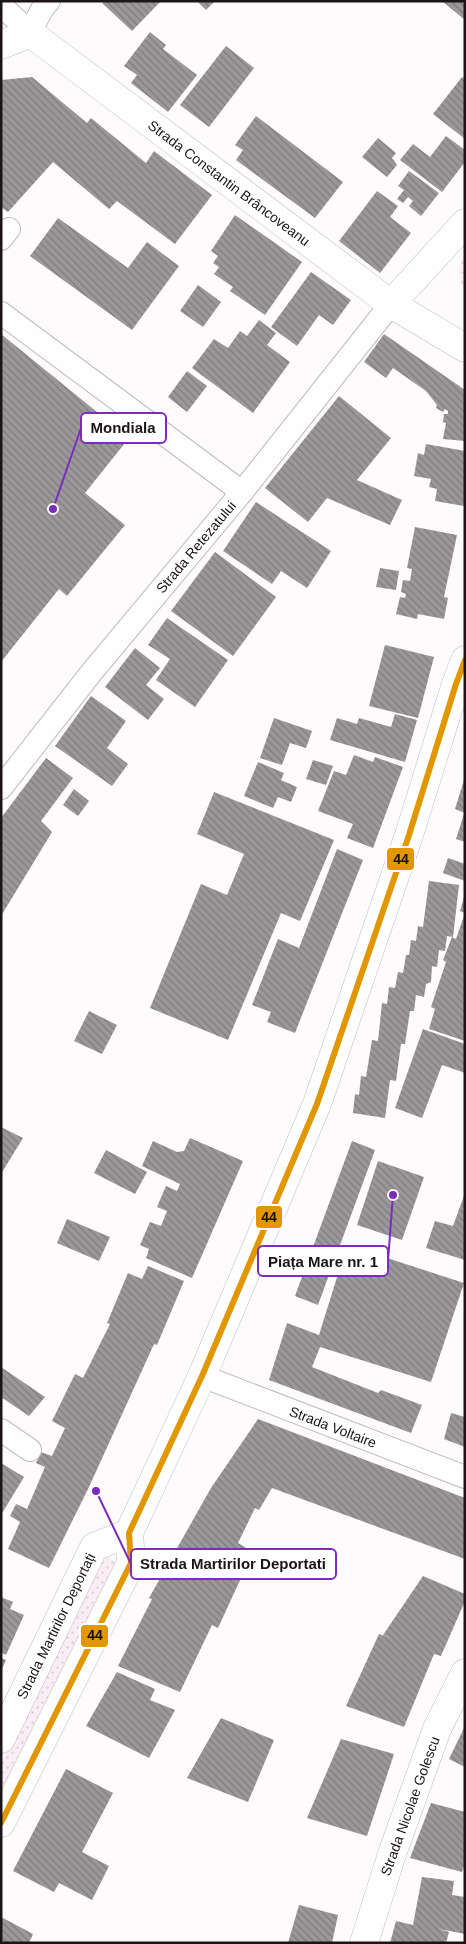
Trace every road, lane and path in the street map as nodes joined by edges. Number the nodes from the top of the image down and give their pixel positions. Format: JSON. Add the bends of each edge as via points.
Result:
{"nodes":[{"id":1,"x":49,"y":1,"type":"edge"},
{"id":2,"x":1,"y":5,"type":"edge"},
{"id":3,"x":30,"y":33,"type":"junction"},
{"id":4,"x":1,"y":45,"type":"edge"},
{"id":5,"x":465,"y":223,"type":"edge"},
{"id":6,"x":390,"y":304,"type":"junction"},
{"id":7,"x":1,"y":313,"type":"edge"},
{"id":8,"x":465,"y":348,"type":"edge"},
{"id":9,"x":242,"y":492,"type":"junction"},
{"id":10,"x":465,"y":644,"type":"edge"},
{"id":11,"x":460,"y":672,"type":"edge"},
{"id":12,"x":1,"y":788,"type":"edge"},
{"id":13,"x":202,"y":1376,"type":"junction"},
{"id":14,"x":1,"y":1430,"type":"edge"},
{"id":15,"x":30,"y":1450,"type":"dead end"},
{"id":16,"x":465,"y":1477,"type":"edge"},
{"id":17,"x":130,"y":1533,"type":"junction"},
{"id":18,"x":465,"y":1673,"type":"edge"},
{"id":19,"x":1,"y":1739,"type":"edge"},
{"id":20,"x":1,"y":1824,"type":"edge"},
{"id":21,"x":364,"y":1943,"type":"edge"}],
"edges":[{"from":1,"to":3,"type":"street"},
{"from":2,"to":3,"type":"street","name":"Strada Constantin Brâncoveanu"},
{"from":3,"to":4,"type":"main road"},
{"from":3,"to":6,"type":"main road","name":"Strada Constantin Brâncoveanu"},
{"from":5,"to":6,"type":"main road"},
{"from":6,"to":8,"type":"main road","name":"Strada Constantin Brâncoveanu"},
{"from":6,"to":9,"type":"street","name":"Strada Retezatului"},
{"from":7,"to":9,"type":"street"},
{"from":9,"to":12,"type":"street","name":"Strada Retezatului","via":[[91,673]]},
{"from":10,"to":11,"type":"main road"},
{"from":11,"to":13,"type":"main road","via":[[409,835],[316,1104]]},
{"from":13,"to":16,"type":"street","name":"Strada Voltaire"},
{"from":13,"to":17,"type":"main road"},
{"from":14,"to":15,"type":"street"},
{"from":17,"to":19,"type":"main road","name":"Strada Martirilor Deportați","via":[[94,1547]]},
{"from":17,"to":20,"type":"main road","via":[[131,1563]]},
{"from":18,"to":21,"type":"main road","name":"Strada Nicolae Golescu","via":[[434,1738]]}]}
